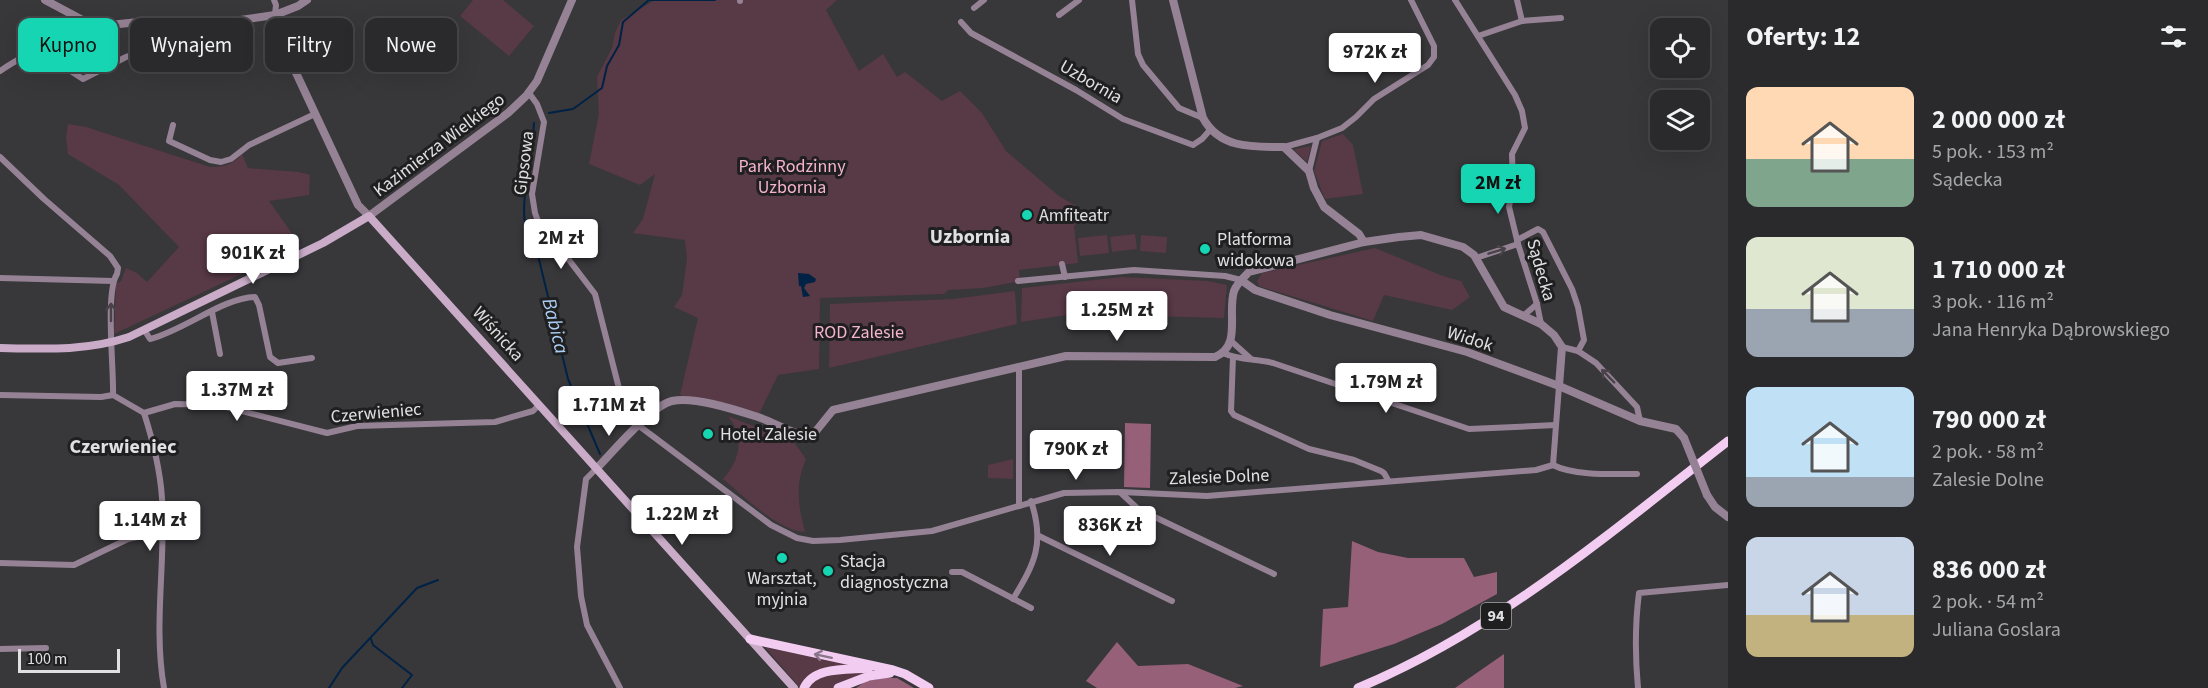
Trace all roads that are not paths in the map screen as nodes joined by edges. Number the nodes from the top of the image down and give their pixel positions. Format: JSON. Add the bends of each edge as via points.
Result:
{"nodes":[{"id":1,"x":45,"y":0,"type":"edge"},
{"id":2,"x":274,"y":0,"type":"edge"},
{"id":3,"x":307,"y":0,"type":"edge"},
{"id":4,"x":572,"y":0,"type":"edge"},
{"id":5,"x":984,"y":0,"type":"edge"},
{"id":6,"x":1078,"y":0,"type":"edge"},
{"id":7,"x":1132,"y":0,"type":"edge"},
{"id":8,"x":1173,"y":0,"type":"edge"},
{"id":9,"x":1411,"y":0,"type":"edge"},
{"id":10,"x":1455,"y":0,"type":"edge"},
{"id":11,"x":1516,"y":0,"type":"edge"},
{"id":12,"x":974,"y":8,"type":"dead end"},
{"id":13,"x":275,"y":15,"type":"junction"},
{"id":14,"x":1059,"y":15,"type":"dead end"},
{"id":15,"x":79,"y":18,"type":"edge"},
{"id":16,"x":252,"y":18,"type":"edge"},
{"id":17,"x":1561,"y":18,"type":"dead end"},
{"id":18,"x":1522,"y":21,"type":"junction"},
{"id":19,"x":961,"y":22,"type":"dead end"},
{"id":20,"x":1478,"y":36,"type":"junction"},
{"id":21,"x":18,"y":59,"type":"edge"},
{"id":22,"x":0,"y":71,"type":"edge"},
{"id":23,"x":72,"y":72,"type":"edge"},
{"id":24,"x":97,"y":72,"type":"edge"},
{"id":25,"x":529,"y":93,"type":"junction"},
{"id":26,"x":315,"y":114,"type":"junction"},
{"id":27,"x":1203,"y":118,"type":"junction"},
{"id":28,"x":173,"y":125,"type":"dead end"},
{"id":29,"x":1210,"y":130,"type":"junction"},
{"id":30,"x":1317,"y":138,"type":"junction"},
{"id":31,"x":1284,"y":147,"type":"junction"},
{"id":32,"x":0,"y":157,"type":"edge"},
{"id":33,"x":1309,"y":171,"type":"junction"},
{"id":34,"x":369,"y":216,"type":"junction"},
{"id":35,"x":1364,"y":242,"type":"junction"},
{"id":36,"x":1517,"y":242,"type":"junction"},
{"id":37,"x":1476,"y":258,"type":"junction"},
{"id":38,"x":1062,"y":264,"type":"dead end"},
{"id":39,"x":1065,"y":277,"type":"junction"},
{"id":40,"x":0,"y":278,"type":"edge"},
{"id":41,"x":1241,"y":280,"type":"junction"},
{"id":42,"x":113,"y":281,"type":"junction"},
{"id":43,"x":1018,"y":281,"type":"dead end"},
{"id":44,"x":1537,"y":304,"type":"junction"},
{"id":45,"x":212,"y":312,"type":"junction"},
{"id":46,"x":1523,"y":316,"type":"junction"},
{"id":47,"x":1540,"y":324,"type":"junction"},
{"id":48,"x":145,"y":331,"type":"junction"},
{"id":49,"x":1231,"y":341,"type":"junction"},
{"id":50,"x":112,"y":343,"type":"junction"},
{"id":51,"x":1562,"y":347,"type":"junction"},
{"id":52,"x":0,"y":348,"type":"edge"},
{"id":53,"x":1578,"y":351,"type":"junction"},
{"id":54,"x":1223,"y":353,"type":"junction"},
{"id":55,"x":220,"y":354,"type":"dead end"},
{"id":56,"x":1233,"y":357,"type":"junction"},
{"id":57,"x":312,"y":358,"type":"dead end"},
{"id":58,"x":1251,"y":358,"type":"junction"},
{"id":59,"x":1019,"y":366,"type":"junction"},
{"id":60,"x":1559,"y":386,"type":"junction"},
{"id":61,"x":0,"y":395,"type":"edge"},
{"id":62,"x":113,"y":395,"type":"junction"},
{"id":63,"x":539,"y":405,"type":"junction"},
{"id":64,"x":144,"y":413,"type":"junction"},
{"id":65,"x":1640,"y":421,"type":"junction"},
{"id":66,"x":639,"y":425,"type":"junction"},
{"id":67,"x":1556,"y":426,"type":"junction"},
{"id":68,"x":1728,"y":441,"type":"edge"},
{"id":69,"x":1553,"y":465,"type":"junction"},
{"id":70,"x":597,"y":468,"type":"junction"},
{"id":71,"x":1637,"y":474,"type":"dead end"},
{"id":72,"x":1388,"y":480,"type":"junction"},
{"id":73,"x":1120,"y":492,"type":"junction"},
{"id":74,"x":1032,"y":501,"type":"junction"},
{"id":75,"x":1018,"y":506,"type":"junction"},
{"id":76,"x":1728,"y":517,"type":"edge"},
{"id":77,"x":1039,"y":536,"type":"junction"},
{"id":78,"x":162,"y":538,"type":"junction"},
{"id":79,"x":0,"y":563,"type":"edge"},
{"id":80,"x":952,"y":572,"type":"dead end"},
{"id":81,"x":1274,"y":574,"type":"dead end"},
{"id":82,"x":1728,"y":585,"type":"edge"},
{"id":83,"x":1013,"y":599,"type":"junction"},
{"id":84,"x":1172,"y":601,"type":"dead end"},
{"id":85,"x":1031,"y":608,"type":"dead end"},
{"id":86,"x":750,"y":639,"type":"junction"},
{"id":87,"x":46,"y":648,"type":"dead end"},
{"id":88,"x":0,"y":649,"type":"edge"},
{"id":89,"x":880,"y":668,"type":"junction"},
{"id":90,"x":858,"y":680,"type":"junction"},
{"id":91,"x":164,"y":688,"type":"edge"},
{"id":92,"x":620,"y":688,"type":"edge"},
{"id":93,"x":794,"y":688,"type":"edge"},
{"id":94,"x":804,"y":688,"type":"edge"},
{"id":95,"x":838,"y":688,"type":"edge"},
{"id":96,"x":851,"y":688,"type":"edge"},
{"id":97,"x":921,"y":688,"type":"edge"},
{"id":98,"x":929,"y":688,"type":"edge"},
{"id":99,"x":1358,"y":688,"type":"edge"},
{"id":100,"x":1638,"y":688,"type":"edge"}],
"edges":[{"from":1,"to":15,"type":"street"},
{"from":2,"to":13,"type":"street"},
{"from":3,"to":13,"type":"street"},
{"from":4,"to":25,"type":"street","name":"Kazimierza Wielkiego"},
{"from":5,"to":12,"type":"street"},
{"from":6,"to":14,"type":"street"},
{"from":7,"to":27,"type":"street","via":[[1138,54],[1143,65],[1179,108]]},
{"from":8,"to":27,"type":"street"},
{"from":9,"to":30,"type":"street","via":[[1434,46],[1434,57],[1374,99],[1342,128]]},
{"from":10,"to":20,"type":"street","name":"Sądecka"},
{"from":11,"to":18,"type":"street"},
{"from":13,"to":16,"type":"street"},
{"from":13,"to":26,"type":"street","via":[[275,27]]},
{"from":17,"to":18,"type":"street"},
{"from":18,"to":20,"type":"street"},
{"from":19,"to":29,"type":"street","name":"Uzbornia","via":[[971,33],[1124,119],[1192,145]]},
{"from":20,"to":36,"type":"street","name":"Sądecka","via":[[1515,95],[1525,121],[1523,135],[1512,154],[1513,184],[1509,197]]},
{"from":21,"to":22,"type":"street"},
{"from":23,"to":24,"type":"street","via":[[83,79]]},
{"from":25,"to":34,"type":"street","name":"Kazimierza Wielkiego","via":[[508,113]]},
{"from":25,"to":66,"type":"street","name":"Gipsowa","via":[[544,122],[532,194],[535,213],[542,232],[595,294],[626,416]]},
{"from":26,"to":28,"type":"street","via":[[221,162],[168,141]]},
{"from":26,"to":34,"type":"street","via":[[358,205]]},
{"from":27,"to":29,"type":"street"},
{"from":29,"to":31,"type":"street","via":[[1236,145]]},
{"from":30,"to":31,"type":"street"},
{"from":30,"to":33,"type":"street"},
{"from":31,"to":33,"type":"street"},
{"from":32,"to":42,"type":"street","via":[[111,256],[118,268]]},
{"from":33,"to":35,"type":"street","via":[[1324,207]]},
{"from":34,"to":48,"type":"main road","via":[[323,243]]},
{"from":34,"to":63,"type":"main road","name":"Wiśnicka"},
{"from":35,"to":37,"type":"street","via":[[1421,235],[1463,247]]},
{"from":35,"to":41,"type":"street","via":[[1249,272]]},
{"from":37,"to":36,"type":"street","one_way":true},
{"from":36,"to":44,"type":"street","name":"Sądecka"},
{"from":36,"to":53,"type":"street","via":[[1538,229],[1543,232],[1578,307],[1584,340]]},
{"from":37,"to":46,"type":"street","via":[[1504,307]]},
{"from":38,"to":39,"type":"street"},
{"from":39,"to":41,"type":"street","via":[[1134,270]]},
{"from":39,"to":43,"type":"street"},
{"from":40,"to":42,"type":"street"},
{"from":41,"to":49,"type":"street","via":[[1233,297]]},
{"from":41,"to":60,"type":"street","name":"Widok","via":[[1255,290],[1467,352]]},
{"from":50,"to":42,"type":"street","one_way":true},
{"from":44,"to":46,"type":"street"},
{"from":44,"to":47,"type":"street","name":"Sądecka"},
{"from":45,"to":48,"type":"street","via":[[166,335],[150,339]]},
{"from":45,"to":55,"type":"street"},
{"from":45,"to":57,"type":"street","via":[[255,297],[270,357],[278,363]]},
{"from":46,"to":47,"type":"street"},
{"from":47,"to":51,"type":"street","name":"Sądecka"},
{"from":48,"to":50,"type":"main road"},
{"from":49,"to":54,"type":"street"},
{"from":49,"to":58,"type":"street"},
{"from":50,"to":52,"type":"main road","via":[[83,348]]},
{"from":50,"to":62,"type":"street"},
{"from":51,"to":53,"type":"street"},
{"from":51,"to":60,"type":"street"},
{"from":65,"to":53,"type":"street","one_way":true,"via":[[1637,407],[1630,399],[1596,363]]},
{"from":54,"to":56,"type":"street"},
{"from":54,"to":59,"type":"street","via":[[1215,357],[1066,356]]},
{"from":56,"to":58,"type":"street"},
{"from":56,"to":72,"type":"street","via":[[1234,414],[1308,449],[1381,471]]},
{"from":58,"to":67,"type":"street","via":[[1469,429]]},
{"from":59,"to":66,"type":"street","via":[[833,410],[809,436],[797,435],[759,418],[684,399],[669,401]]},
{"from":59,"to":75,"type":"street"},
{"from":60,"to":65,"type":"street","name":"Widok"},
{"from":60,"to":67,"type":"street"},
{"from":61,"to":62,"type":"street"},
{"from":62,"to":64,"type":"street"},
{"from":63,"to":64,"type":"street","name":"Czerwieniec","via":[[533,411],[495,422],[357,426],[327,433],[218,405],[175,404]]},
{"from":63,"to":70,"type":"main road","name":"Wiśnicka"},
{"from":64,"to":78,"type":"street","via":[[158,456]]},
{"from":65,"to":76,"type":"street","name":"Widok","bridge":true,"via":[[1676,429],[1684,438],[1707,495]]},
{"from":66,"to":70,"type":"street"},
{"from":66,"to":75,"type":"street","name":"Zalesie Dolne","via":[[771,525],[797,538],[840,540],[932,531]]},
{"from":67,"to":69,"type":"street"},
{"from":68,"to":99,"type":"main road","number":"94","via":[[1496,616]]},
{"from":69,"to":71,"type":"street","via":[[1562,470]]},
{"from":69,"to":72,"type":"street","name":"Zalesie Dolne","via":[[1536,470]]},
{"from":70,"to":86,"type":"main road","name":"Wiśnicka"},
{"from":70,"to":92,"type":"street","via":[[586,479],[579,530],[581,596],[587,625]]},
{"from":72,"to":73,"type":"street","name":"Zalesie Dolne","via":[[1207,496]]},
{"from":73,"to":74,"type":"street","name":"Zalesie Dolne","via":[[1064,493]]},
{"from":73,"to":81,"type":"street","via":[[1138,509]]},
{"from":74,"to":75,"type":"street","name":"Zalesie Dolne"},
{"from":74,"to":77,"type":"street"},
{"from":77,"to":83,"type":"street","via":[[1032,563]]},
{"from":77,"to":84,"type":"street"},
{"from":78,"to":79,"type":"street","via":[[128,539],[74,565]]},
{"from":78,"to":91,"type":"street","via":[[158,655]]},
{"from":80,"to":83,"type":"street","via":[[962,573]]},
{"from":82,"to":100,"type":"street","via":[[1639,593]]},
{"from":83,"to":85,"type":"street"},
{"from":89,"to":86,"type":"main road","one_way":true},
{"from":86,"to":93,"type":"main road","name":"Wiśnicka"},
{"from":87,"to":88,"type":"street"},
{"from":89,"to":94,"type":"main road","via":[[824,672],[810,678]]},
{"from":89,"to":98,"type":"main road","via":[[905,674]]},
{"from":90,"to":95,"type":"main road"},
{"from":90,"to":96,"type":"main road"},
{"from":90,"to":97,"type":"main road","via":[[880,673],[893,674]]}]}
